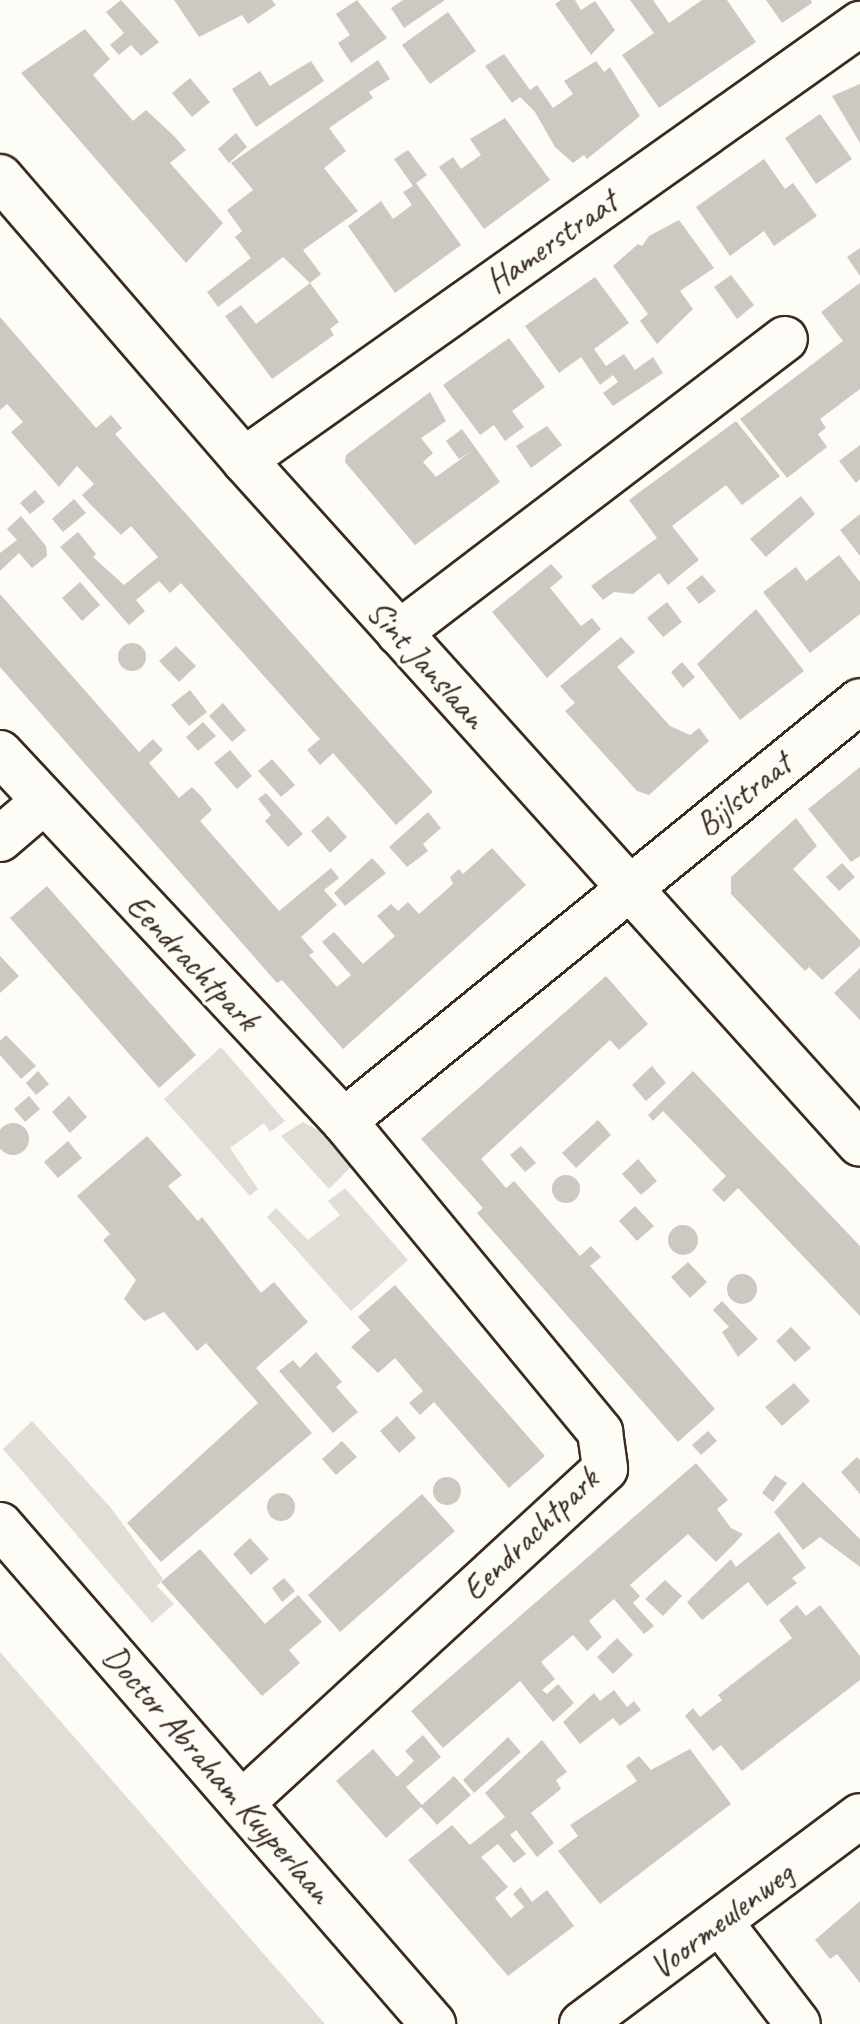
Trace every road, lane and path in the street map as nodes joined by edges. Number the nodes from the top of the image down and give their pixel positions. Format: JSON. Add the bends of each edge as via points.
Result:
{"nodes":[{"id":1,"x":860,"y":24,"type":"edge"},
{"id":2,"x":0,"y":177,"type":"edge"},
{"id":3,"x":785,"y":339,"type":"dead end"},
{"id":4,"x":244,"y":460,"type":"junction"},
{"id":5,"x":399,"y":633,"type":"junction"},
{"id":6,"x":860,"y":701,"type":"edge"},
{"id":7,"x":0,"y":753,"type":"edge"},
{"id":8,"x":42,"y":803,"type":"junction"},
{"id":9,"x":0,"y":839,"type":"edge"},
{"id":10,"x":627,"y":887,"type":"junction"},
{"id":11,"x":344,"y":1121,"type":"junction"},
{"id":12,"x":860,"y":1144,"type":"edge"},
{"id":13,"x":0,"y":1525,"type":"edge"},
{"id":14,"x":244,"y":1801,"type":"junction"},
{"id":15,"x":860,"y":1816,"type":"edge"},
{"id":16,"x":720,"y":1922,"type":"junction"},
{"id":17,"x":433,"y":2024,"type":"edge"},
{"id":18,"x":582,"y":2024,"type":"edge"},
{"id":19,"x":798,"y":2024,"type":"edge"}],
"edges":[{"from":1,"to":4,"type":"street","name":"Hamerstraat"},
{"from":2,"to":4,"type":"street","name":"Sint Janslaan"},
{"from":3,"to":5,"type":"street"},
{"from":4,"to":5,"type":"street","name":"Sint Janslaan"},
{"from":5,"to":10,"type":"street","name":"Sint Janslaan"},
{"from":6,"to":10,"type":"street","name":"Bijlstraat"},
{"from":7,"to":8,"type":"street","name":"Eendrachtpark"},
{"from":8,"to":9,"type":"street"},
{"from":8,"to":11,"type":"street","name":"Eendrachtpark"},
{"from":10,"to":11,"type":"street"},
{"from":10,"to":12,"type":"street","name":"Sint Janslaan"},
{"from":11,"to":14,"type":"street","name":"Eendrachtpark","via":[[600,1432],[605,1469]]},
{"from":13,"to":14,"type":"street","name":"Doctor Abraham Kuyperlaan"},
{"from":14,"to":17,"type":"street","name":"Doctor Abraham Kuyperlaan"},
{"from":15,"to":16,"type":"street","name":"Voormeulenweg"},
{"from":16,"to":18,"type":"street","name":"Voormeulenweg"},
{"from":16,"to":19,"type":"street"}]}
